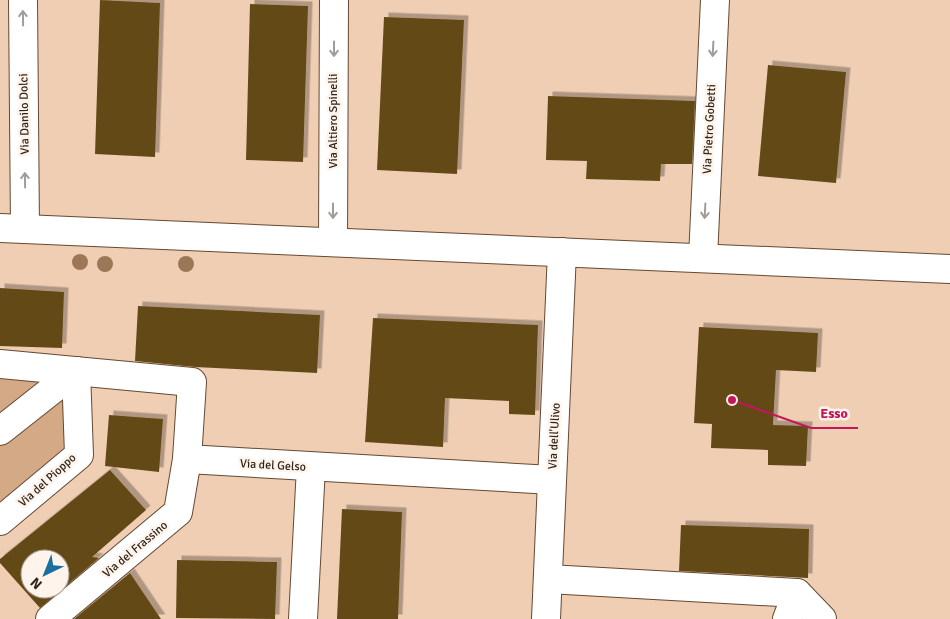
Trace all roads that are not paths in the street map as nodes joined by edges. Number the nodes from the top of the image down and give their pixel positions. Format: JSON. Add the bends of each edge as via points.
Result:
{"nodes":[{"id":1,"x":23,"y":0,"type":"edge"},
{"id":2,"x":334,"y":0,"type":"edge"},
{"id":3,"x":715,"y":0,"type":"edge"},
{"id":4,"x":13,"y":228,"type":"edge"},
{"id":5,"x":333,"y":242,"type":"junction"},
{"id":6,"x":562,"y":252,"type":"junction"},
{"id":7,"x":703,"y":258,"type":"junction"},
{"id":8,"x":950,"y":269,"type":"edge"},
{"id":9,"x":0,"y":364,"type":"edge"},
{"id":10,"x":76,"y":371,"type":"junction"},
{"id":11,"x":0,"y":431,"type":"edge"},
{"id":12,"x":187,"y":460,"type":"junction"},
{"id":13,"x":311,"y":467,"type":"junction"},
{"id":14,"x":552,"y":480,"type":"junction"},
{"id":15,"x":0,"y":521,"type":"edge"},
{"id":16,"x":548,"y":579,"type":"junction"},
{"id":17,"x":797,"y":593,"type":"junction"},
{"id":18,"x":50,"y":619,"type":"edge"},
{"id":19,"x":303,"y":619,"type":"edge"},
{"id":20,"x":546,"y":619,"type":"edge"},
{"id":21,"x":787,"y":619,"type":"edge"},
{"id":22,"x":822,"y":619,"type":"edge"}],
"edges":[{"from":4,"to":1,"type":"street","name":"Via Danilo Dolci","one_way":true},
{"from":2,"to":5,"type":"street","name":"Via Altiero Spinelli","one_way":true},
{"from":3,"to":7,"type":"street","name":"Via Pietro Gobetti","one_way":true},
{"from":4,"to":5,"type":"street"},
{"from":5,"to":6,"type":"street"},
{"from":6,"to":7,"type":"street"},
{"from":6,"to":14,"type":"street","name":"Via dell'Ulivo"},
{"from":7,"to":8,"type":"street"},
{"from":9,"to":10,"type":"street"},
{"from":10,"to":11,"type":"street"},
{"from":10,"to":12,"type":"street","via":[[192,382]]},
{"from":10,"to":15,"type":"street","name":"Via del Pioppo","via":[[79,455]]},
{"from":12,"to":13,"type":"street","name":"Via del Gelso"},
{"from":12,"to":18,"type":"street","name":"Via del Frassino","via":[[178,512]]},
{"from":13,"to":14,"type":"street","name":"Via del Gelso"},
{"from":13,"to":19,"type":"street"},
{"from":14,"to":16,"type":"street","name":"Via dell'Ulivo"},
{"from":16,"to":17,"type":"street"},
{"from":16,"to":20,"type":"street","name":"Via dell'Ulivo"},
{"from":17,"to":21,"type":"street"},
{"from":17,"to":22,"type":"street"}]}
